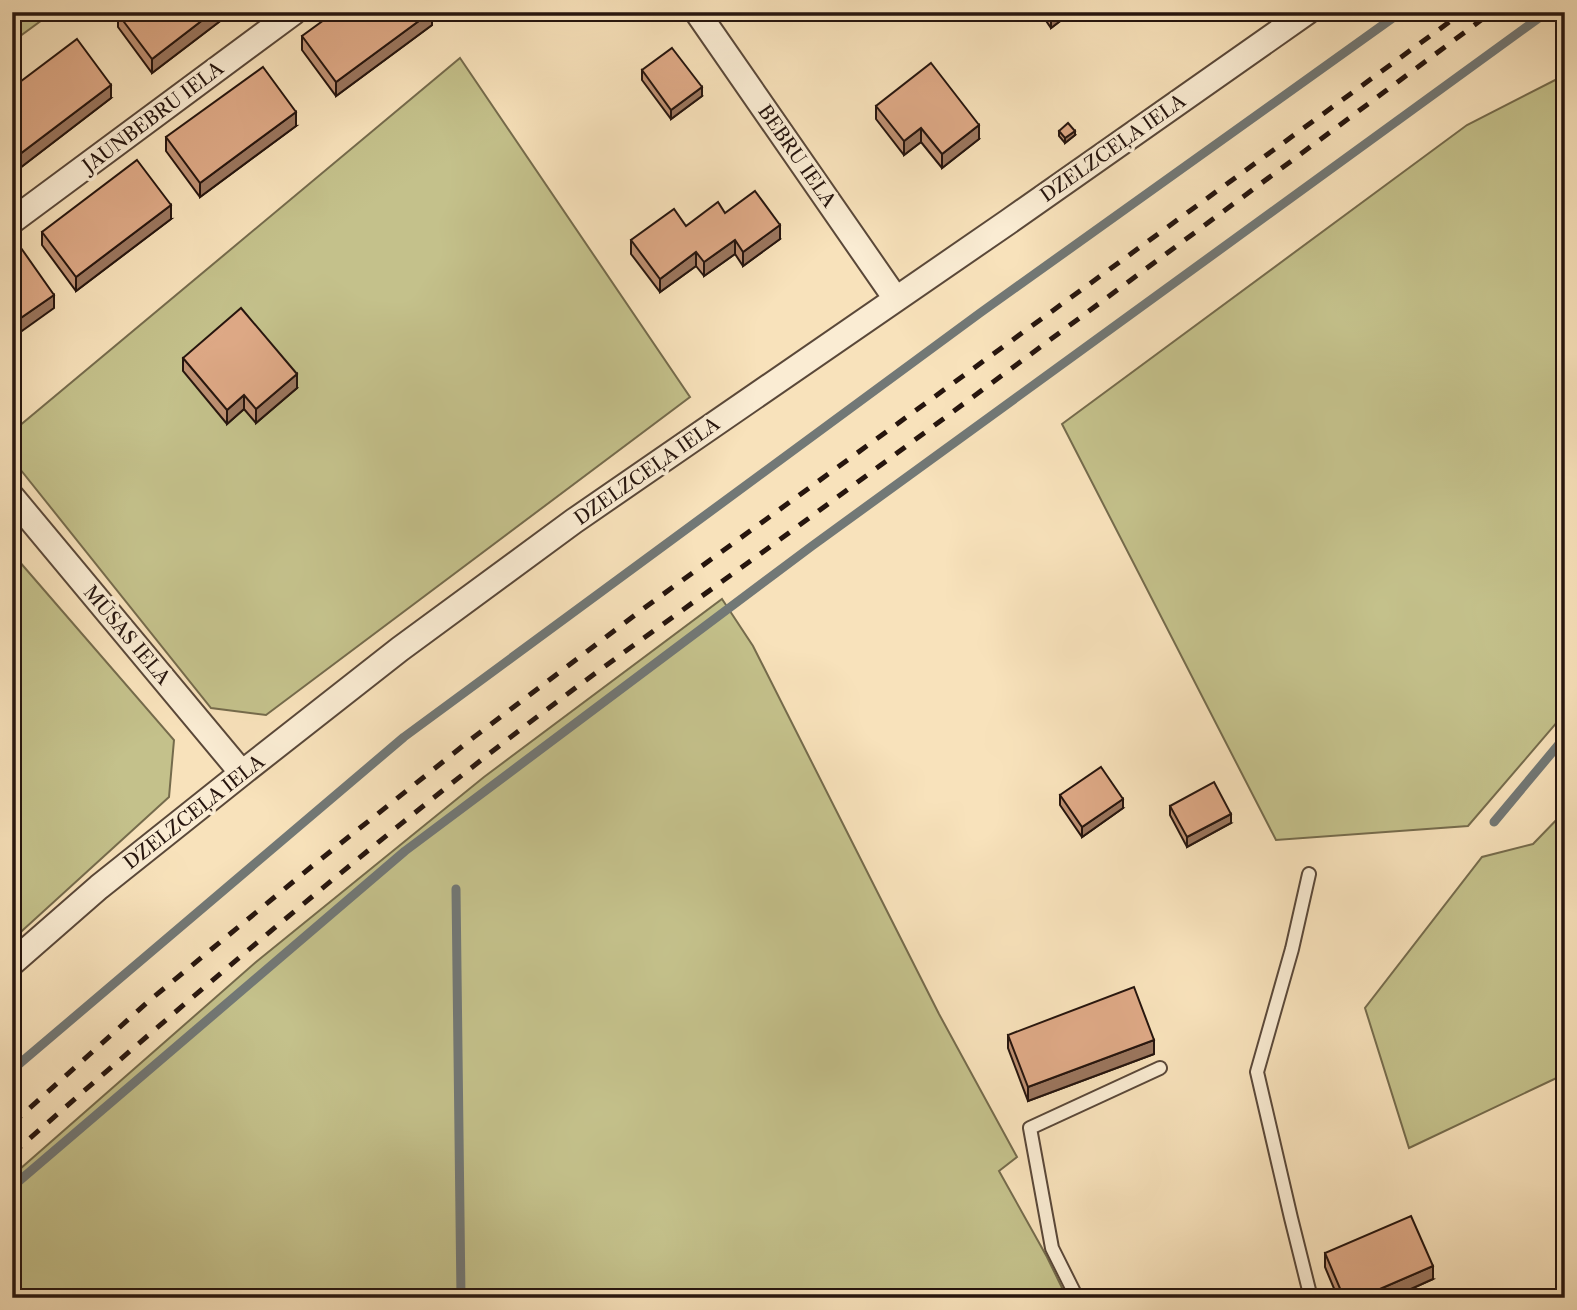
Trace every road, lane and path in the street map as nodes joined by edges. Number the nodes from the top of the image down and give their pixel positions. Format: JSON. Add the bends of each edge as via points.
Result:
{"nodes":[{"id":1,"x":294,"y":12,"type":"edge"},
{"id":2,"x":697,"y":12,"type":"edge"},
{"id":3,"x":1307,"y":12,"type":"edge"},
{"id":4,"x":12,"y":221,"type":"edge"},
{"id":5,"x":896,"y":299,"type":"junction"},
{"id":6,"x":12,"y":497,"type":"edge"},
{"id":7,"x":242,"y":774,"type":"junction"},
{"id":8,"x":1309,"y":874,"type":"dead end"},
{"id":9,"x":12,"y":963,"type":"edge"},
{"id":10,"x":1160,"y":1068,"type":"dead end"},
{"id":11,"x":1077,"y":1298,"type":"edge"},
{"id":12,"x":1311,"y":1298,"type":"edge"}],
"edges":[{"from":1,"to":4,"type":"street","name":"JAUNBEBRU IELA"},
{"from":2,"to":5,"type":"street","name":"BEBRU IELA"},
{"from":3,"to":5,"type":"street","name":"DZELZCEĻA IELA"},
{"from":5,"to":7,"type":"street","name":"DZELZCEĻA IELA","via":[[574,521],[400,649]]},
{"from":6,"to":7,"type":"street","name":"MŪSAS IELA"},
{"from":7,"to":9,"type":"street","name":"DZELZCEĻA IELA"},
{"from":8,"to":12,"type":"lane","via":[[1257,1072]]},
{"from":10,"to":11,"type":"lane","via":[[1030,1128],[1052,1248]]}]}
